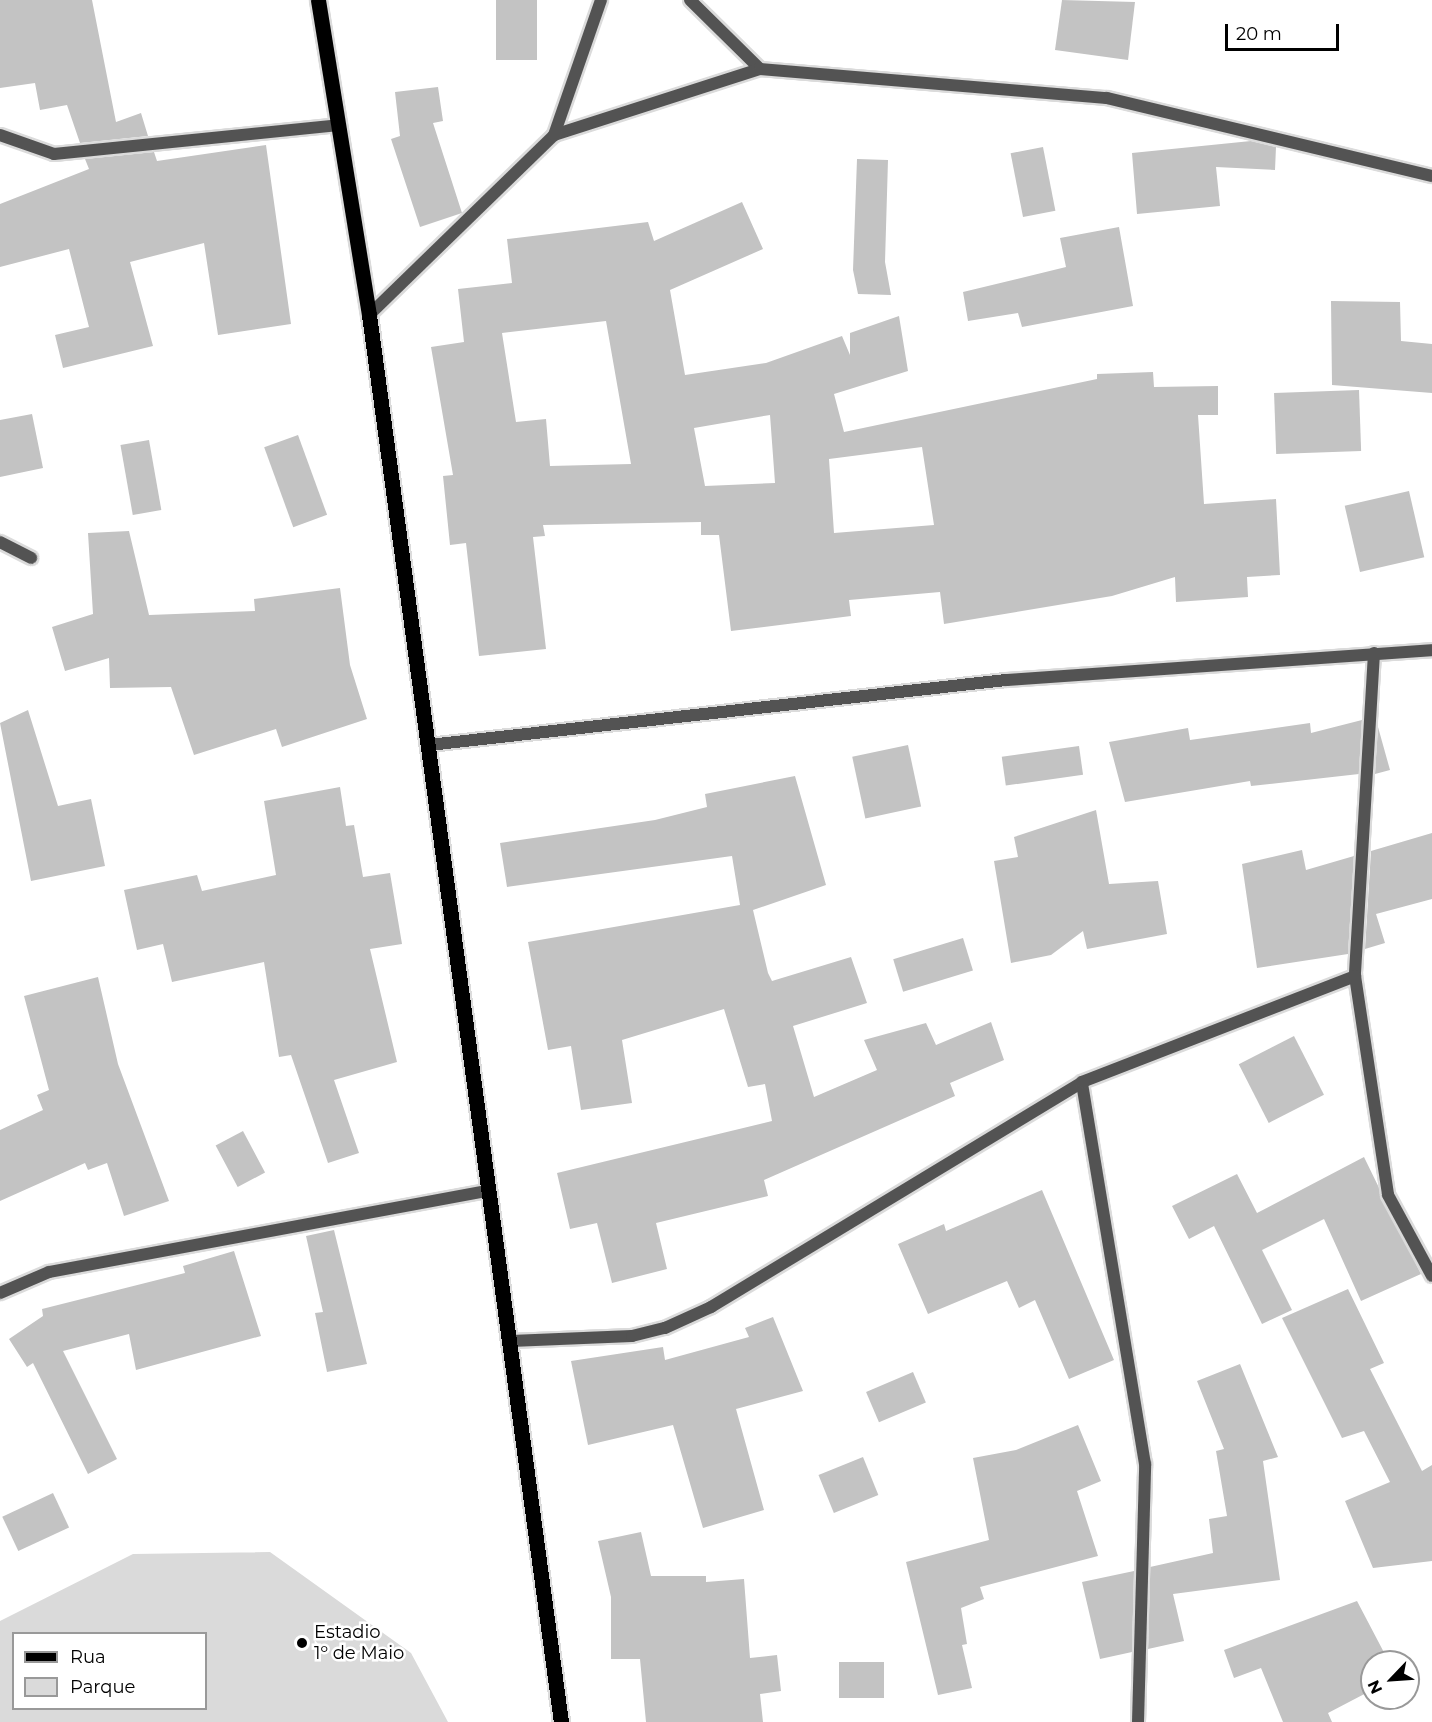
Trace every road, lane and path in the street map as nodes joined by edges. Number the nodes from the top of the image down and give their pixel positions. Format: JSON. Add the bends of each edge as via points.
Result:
{"nodes":[{"id":1,"x":318,"y":0,"type":"edge"},
{"id":2,"x":601,"y":0,"type":"edge"},
{"id":3,"x":690,"y":0,"type":"edge"},
{"id":4,"x":760,"y":69,"type":"junction"},
{"id":5,"x":339,"y":125,"type":"junction"},
{"id":6,"x":0,"y":135,"type":"edge"},
{"id":7,"x":554,"y":135,"type":"junction"},
{"id":8,"x":1432,"y":176,"type":"edge"},
{"id":9,"x":369,"y":315,"type":"junction"},
{"id":10,"x":0,"y":542,"type":"edge"},
{"id":11,"x":31,"y":558,"type":"dead end"},
{"id":12,"x":1432,"y":650,"type":"edge"},
{"id":13,"x":1374,"y":653,"type":"junction"},
{"id":14,"x":429,"y":745,"type":"junction"},
{"id":15,"x":1355,"y":976,"type":"junction"},
{"id":16,"x":1082,"y":1082,"type":"junction"},
{"id":17,"x":487,"y":1191,"type":"junction"},
{"id":18,"x":1432,"y":1276,"type":"edge"},
{"id":19,"x":0,"y":1293,"type":"edge"},
{"id":20,"x":511,"y":1341,"type":"junction"},
{"id":21,"x":561,"y":1722,"type":"edge"},
{"id":22,"x":1138,"y":1722,"type":"edge"}],
"edges":[{"from":1,"to":5,"type":"main road"},
{"from":2,"to":7,"type":"street"},
{"from":3,"to":4,"type":"street"},
{"from":4,"to":7,"type":"street"},
{"from":4,"to":8,"type":"street","via":[[1107,98]]},
{"from":5,"to":6,"type":"street","via":[[54,154]]},
{"from":5,"to":9,"type":"main road"},
{"from":7,"to":9,"type":"street"},
{"from":9,"to":14,"type":"main road"},
{"from":10,"to":11,"type":"street"},
{"from":12,"to":13,"type":"street"},
{"from":13,"to":14,"type":"street","via":[[1006,680]]},
{"from":13,"to":15,"type":"street"},
{"from":14,"to":17,"type":"main road"},
{"from":15,"to":16,"type":"street"},
{"from":15,"to":18,"type":"street","via":[[1388,1195]]},
{"from":16,"to":20,"type":"street","via":[[674,1324],[632,1336]]},
{"from":16,"to":22,"type":"street","via":[[1145,1464]]},
{"from":17,"to":19,"type":"street","via":[[49,1272]]},
{"from":17,"to":20,"type":"main road"},
{"from":20,"to":21,"type":"main road"}]}
